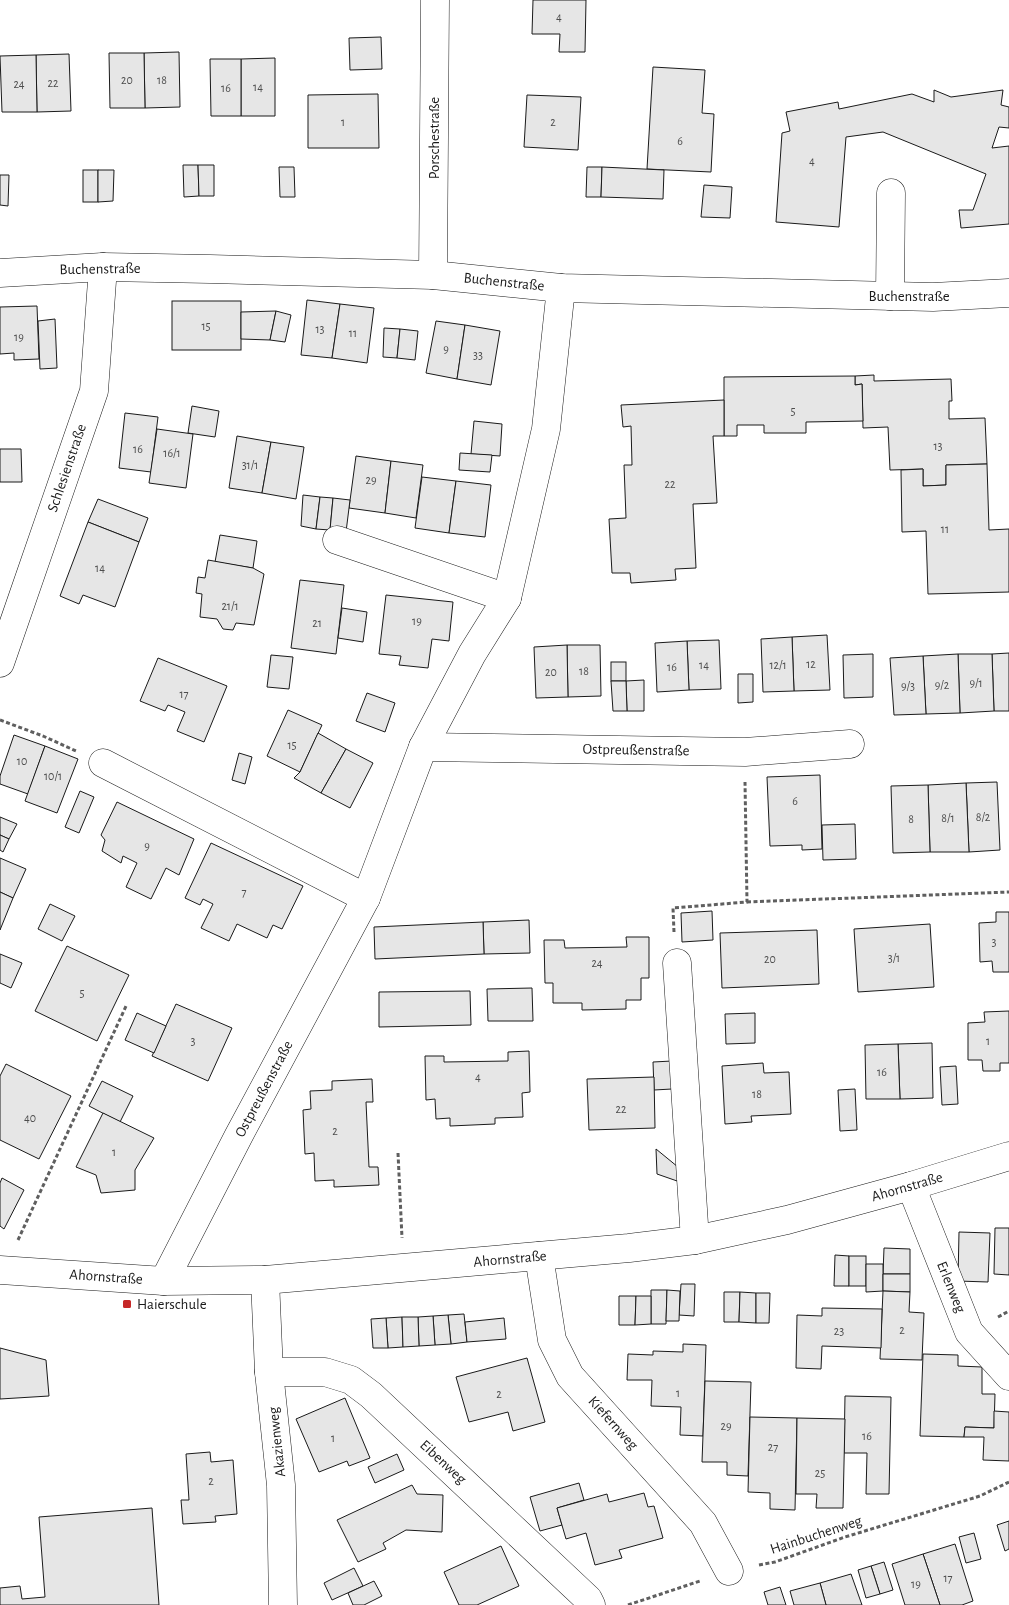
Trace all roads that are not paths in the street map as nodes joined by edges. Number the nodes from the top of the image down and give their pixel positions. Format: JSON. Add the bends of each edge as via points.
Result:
{"nodes":[{"id":1,"x":435,"y":0,"type":"edge"},
{"id":2,"x":890,"y":193,"type":"dead end"},
{"id":3,"x":103,"y":267,"type":"junction"},
{"id":4,"x":0,"y":273,"type":"edge"},
{"id":5,"x":433,"y":275,"type":"junction"},
{"id":6,"x":561,"y":288,"type":"junction"},
{"id":7,"x":1009,"y":293,"type":"edge"},
{"id":8,"x":890,"y":296,"type":"junction"},
{"id":9,"x":337,"y":540,"type":"dead end"},
{"id":10,"x":507,"y":598,"type":"junction"},
{"id":11,"x":0,"y":663,"type":"edge"},
{"id":12,"x":850,"y":744,"type":"dead end"},
{"id":13,"x":423,"y":747,"type":"junction"},
{"id":14,"x":103,"y":763,"type":"road end"},
{"id":15,"x":366,"y":898,"type":"junction"},
{"id":16,"x":676,"y":963,"type":"road end"},
{"id":17,"x":1009,"y":1156,"type":"edge"},
{"id":18,"x":911,"y":1186,"type":"junction"},
{"id":19,"x":695,"y":1240,"type":"junction"},
{"id":20,"x":538,"y":1256,"type":"junction"},
{"id":21,"x":2,"y":1270,"type":"edge"},
{"id":22,"x":265,"y":1280,"type":"junction"},
{"id":23,"x":164,"y":1281,"type":"junction"},
{"id":24,"x":269,"y":1372,"type":"junction"},
{"id":25,"x":1009,"y":1376,"type":"edge"},
{"id":26,"x":729,"y":1571,"type":"road end"},
{"id":27,"x":283,"y":1605,"type":"edge"},
{"id":28,"x":591,"y":1605,"type":"edge"}],
"edges":[{"from":1,"to":5,"type":"street","name":"Porschestraße"},
{"from":2,"to":8,"type":"street"},
{"from":3,"to":4,"type":"street","name":"Buchenstraße"},
{"from":3,"to":5,"type":"street","name":"Buchenstraße"},
{"from":3,"to":11,"type":"street","name":"Schlesienstraße","via":[[94,391]]},
{"from":5,"to":6,"type":"street","name":"Buchenstraße"},
{"from":6,"to":8,"type":"street","name":"Buchenstraße"},
{"from":6,"to":10,"type":"street","name":"Ostpreußenstraße","via":[[546,429]]},
{"from":7,"to":8,"type":"street","name":"Buchenstraße"},
{"from":9,"to":10,"type":"street"},
{"from":10,"to":13,"type":"street","name":"Ostpreußenstraße","via":[[472,654]]},
{"from":12,"to":13,"type":"street","name":"Ostpreußenstraße","via":[[745,752]]},
{"from":13,"to":15,"type":"street","name":"Ostpreußenstraße"},
{"from":14,"to":15,"type":"street"},
{"from":15,"to":23,"type":"street","name":"Ostpreußenstraße"},
{"from":16,"to":19,"type":"street"},
{"from":17,"to":18,"type":"street","name":"Ahornstraße"},
{"from":18,"to":19,"type":"street","name":"Ahornstraße","via":[[787,1220]]},
{"from":18,"to":25,"type":"street","name":"Erlenweg","via":[[969,1332]]},
{"from":19,"to":20,"type":"street","name":"Ahornstraße"},
{"from":20,"to":22,"type":"street","name":"Ahornstraße"},
{"from":20,"to":26,"type":"street","name":"Kiefernweg","via":[[552,1340],[570,1376],[703,1523]]},
{"from":21,"to":23,"type":"street","name":"Ahornstraße"},
{"from":22,"to":23,"type":"street","name":"Ahornstraße"},
{"from":22,"to":24,"type":"street","name":"Akazienweg"},
{"from":24,"to":27,"type":"street","name":"Akazienweg","via":[[281,1485]]},
{"from":24,"to":28,"type":"street","name":"Eibenweg","via":[[324,1372],[351,1380]]}]}
